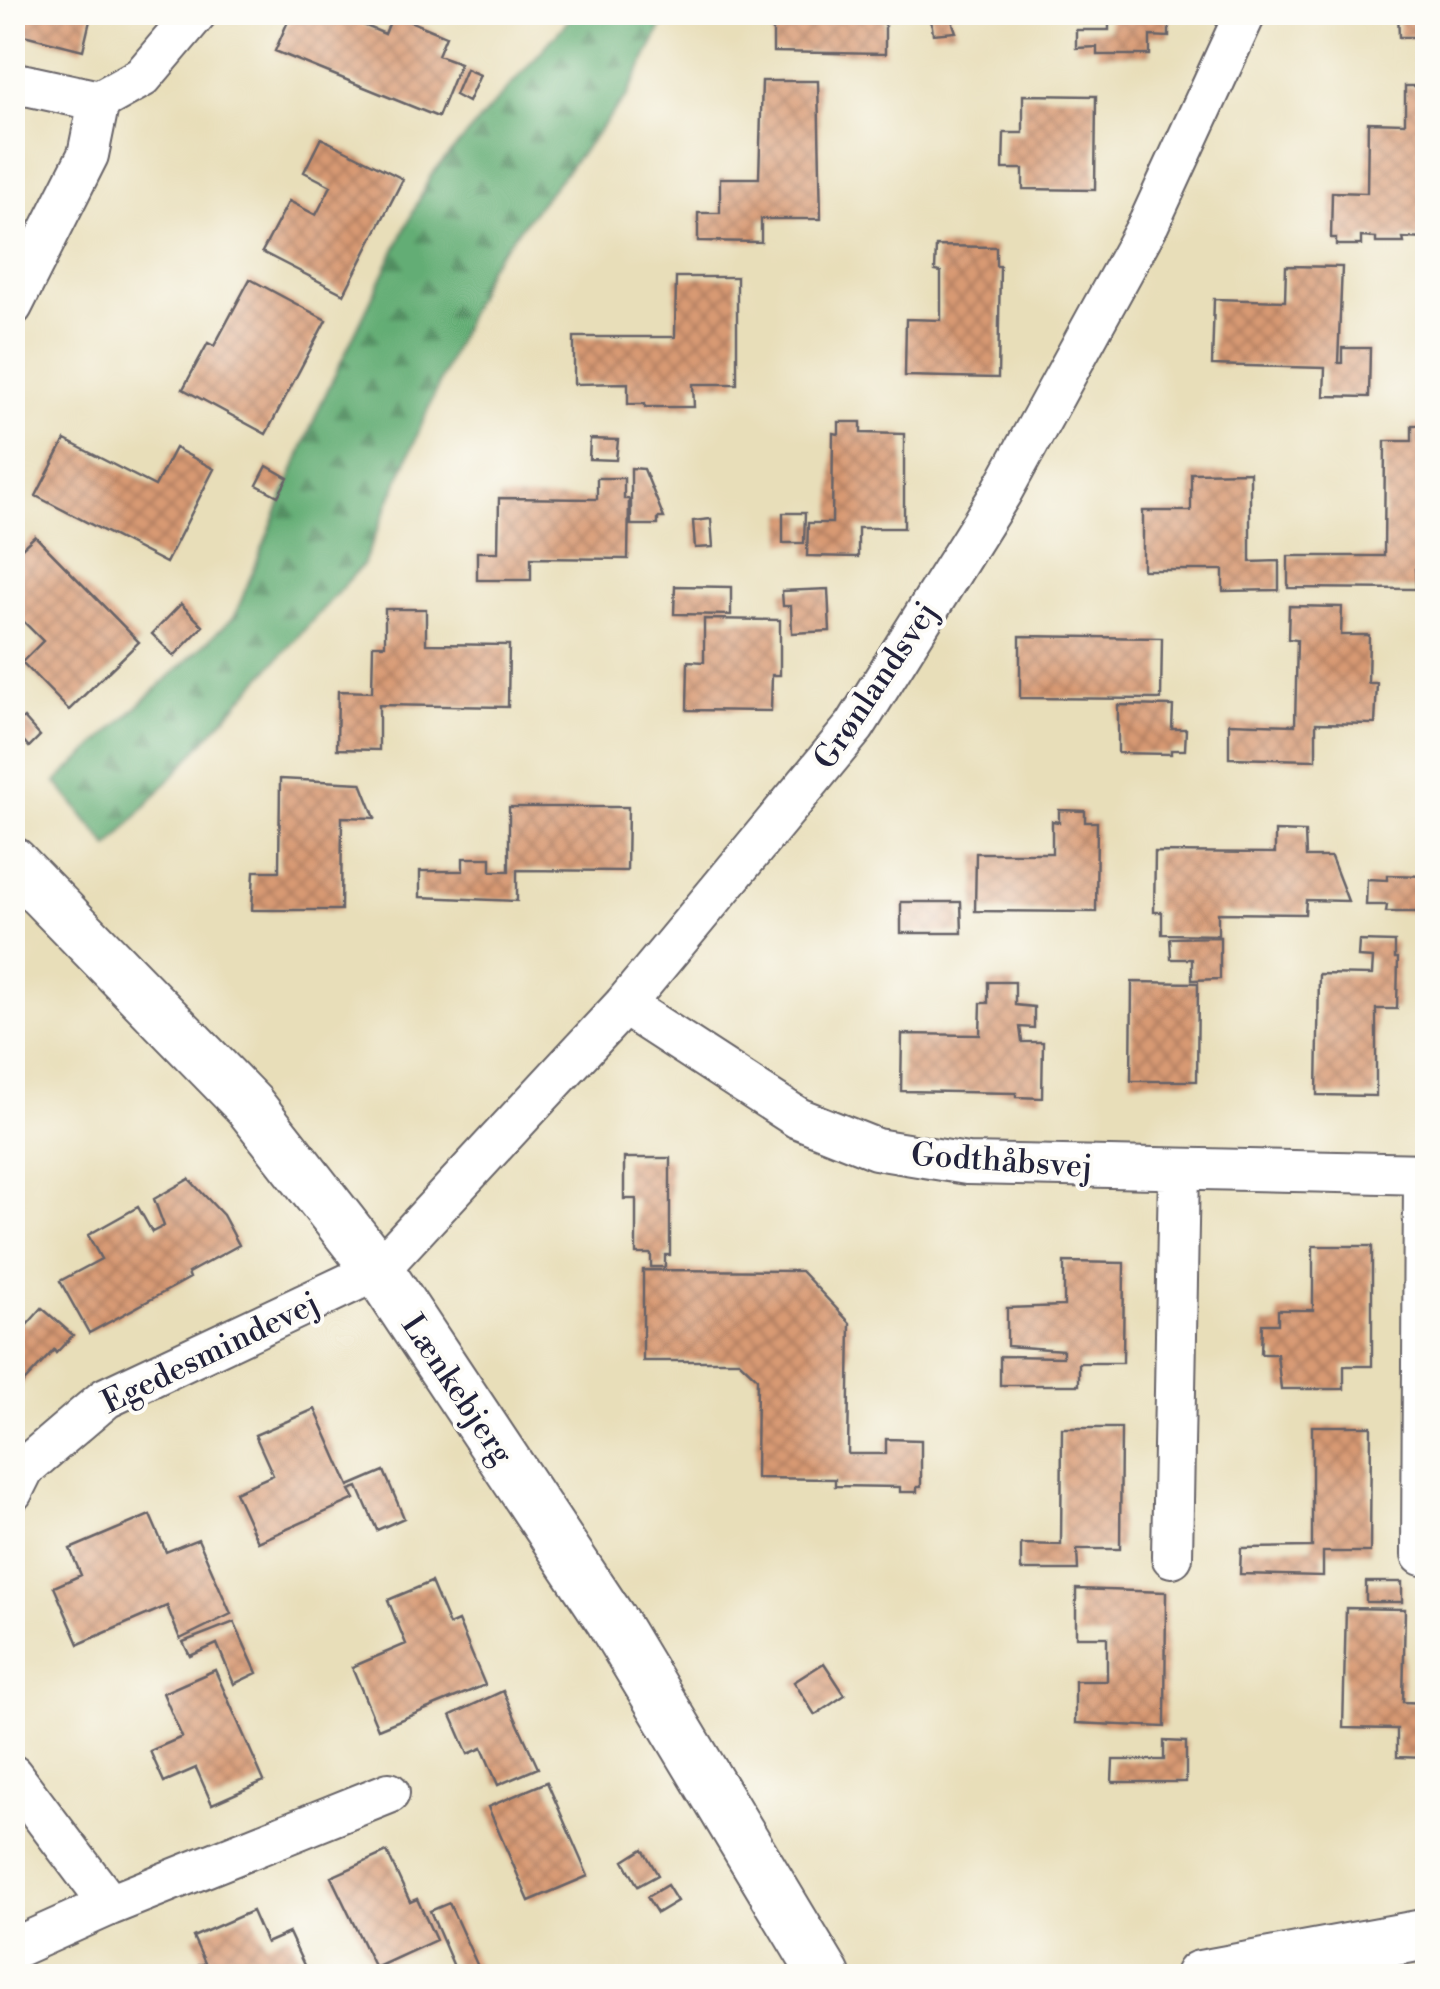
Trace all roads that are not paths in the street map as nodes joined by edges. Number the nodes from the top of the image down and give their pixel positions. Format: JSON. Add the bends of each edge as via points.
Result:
{"nodes":[{"id":1,"x":196,"y":12,"type":"edge"},
{"id":2,"x":1246,"y":12,"type":"edge"},
{"id":3,"x":12,"y":82,"type":"edge"},
{"id":4,"x":99,"y":101,"type":"junction"},
{"id":5,"x":12,"y":306,"type":"edge"},
{"id":6,"x":12,"y":862,"type":"edge"},
{"id":7,"x":624,"y":1005,"type":"junction"},
{"id":8,"x":1179,"y":1170,"type":"junction"},
{"id":9,"x":1426,"y":1174,"type":"edge"},
{"id":10,"x":378,"y":1270,"type":"junction"},
{"id":11,"x":12,"y":1492,"type":"edge"},
{"id":12,"x":1422,"y":1555,"type":"dead end"},
{"id":13,"x":1172,"y":1557,"type":"dead end"},
{"id":14,"x":12,"y":1775,"type":"edge"},
{"id":15,"x":389,"y":1794,"type":"dead end"},
{"id":16,"x":110,"y":1905,"type":"junction"},
{"id":17,"x":1428,"y":1934,"type":"edge"},
{"id":18,"x":12,"y":1949,"type":"edge"},
{"id":19,"x":824,"y":1976,"type":"edge"},
{"id":20,"x":1200,"y":1976,"type":"edge"}],
"edges":[{"from":1,"to":4,"type":"street","via":[[142,76]]},
{"from":2,"to":7,"type":"street","name":"Grønlandsvej","via":[[1150,224],[992,508],[855,726]]},
{"from":3,"to":4,"type":"street"},
{"from":4,"to":5,"type":"street","via":[[88,155]]},
{"from":6,"to":10,"type":"street","name":"Lænkebjerg","via":[[250,1105]]},
{"from":7,"to":8,"type":"street","name":"Godthåbsvej","via":[[798,1118],[876,1148],[967,1164]]},
{"from":7,"to":10,"type":"street","name":"Grønlandsvej"},
{"from":8,"to":9,"type":"street","name":"Godthåbsvej"},
{"from":8,"to":13,"type":"street"},
{"from":9,"to":12,"type":"street","name":"Godthåbsvej"},
{"from":10,"to":11,"type":"street","name":"Egedesmindevej","via":[[106,1398],[24,1468]]},
{"from":10,"to":19,"type":"street","name":"Lænkebjerg","via":[[611,1620]]},
{"from":14,"to":16,"type":"street"},
{"from":15,"to":16,"type":"street"},
{"from":16,"to":18,"type":"street"},
{"from":17,"to":20,"type":"street"}]}
